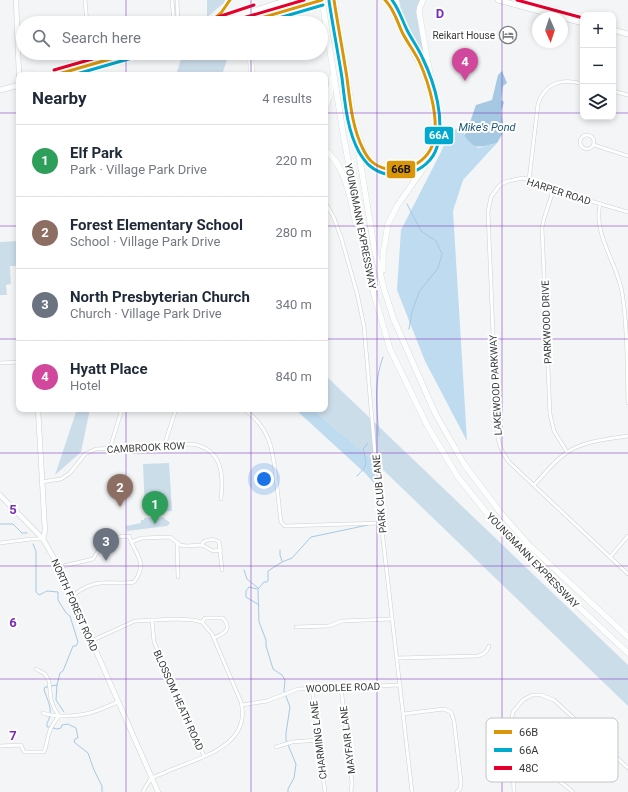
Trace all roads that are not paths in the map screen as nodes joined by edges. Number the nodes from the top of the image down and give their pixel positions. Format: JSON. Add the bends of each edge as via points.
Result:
{"nodes":[{"id":1,"x":16,"y":0,"type":"edge"},
{"id":2,"x":85,"y":0,"type":"edge"},
{"id":3,"x":172,"y":0,"type":"edge"},
{"id":4,"x":177,"y":0,"type":"edge"},
{"id":5,"x":230,"y":0,"type":"edge"},
{"id":6,"x":287,"y":0,"type":"edge"},
{"id":7,"x":322,"y":0,"type":"edge"},
{"id":8,"x":334,"y":0,"type":"edge"},
{"id":9,"x":385,"y":0,"type":"edge"},
{"id":10,"x":392,"y":0,"type":"edge"},
{"id":11,"x":396,"y":0,"type":"edge"},
{"id":12,"x":423,"y":0,"type":"edge"},
{"id":13,"x":498,"y":0,"type":"edge"},
{"id":14,"x":394,"y":10,"type":"junction"},
{"id":15,"x":273,"y":14,"type":"junction"},
{"id":16,"x":17,"y":16,"type":"edge"},
{"id":17,"x":86,"y":16,"type":"edge"},
{"id":18,"x":173,"y":16,"type":"edge"},
{"id":19,"x":178,"y":16,"type":"edge"},
{"id":20,"x":220,"y":16,"type":"edge"},
{"id":21,"x":238,"y":16,"type":"edge"},
{"id":22,"x":267,"y":16,"type":"edge"},
{"id":23,"x":269,"y":16,"type":"edge"},
{"id":24,"x":324,"y":16,"type":"edge"},
{"id":25,"x":580,"y":22,"type":"edge"},
{"id":26,"x":616,"y":31,"type":"edge"},
{"id":27,"x":628,"y":34,"type":"edge"},
{"id":28,"x":328,"y":39,"type":"edge"},
{"id":29,"x":18,"y":60,"type":"edge"},
{"id":30,"x":89,"y":60,"type":"edge"},
{"id":31,"x":106,"y":60,"type":"edge"},
{"id":32,"x":252,"y":60,"type":"edge"},
{"id":33,"x":89,"y":65,"type":"junction"},
{"id":34,"x":332,"y":65,"type":"junction"},
{"id":35,"x":19,"y":72,"type":"edge"},
{"id":36,"x":64,"y":72,"type":"edge"},
{"id":37,"x":90,"y":72,"type":"edge"},
{"id":38,"x":254,"y":72,"type":"edge"},
{"id":39,"x":580,"y":83,"type":"edge"},
{"id":40,"x":16,"y":86,"type":"edge"},
{"id":41,"x":432,"y":87,"type":"junction"},
{"id":42,"x":0,"y":90,"type":"edge"},
{"id":43,"x":616,"y":92,"type":"edge"},
{"id":44,"x":628,"y":95,"type":"edge"},
{"id":45,"x":328,"y":100,"type":"edge"},
{"id":46,"x":354,"y":123,"type":"junction"},
{"id":47,"x":594,"y":145,"type":"junction"},
{"id":48,"x":328,"y":153,"type":"edge"},
{"id":49,"x":628,"y":156,"type":"edge"},
{"id":50,"x":529,"y":180,"type":"junction"},
{"id":51,"x":553,"y":190,"type":"junction"},
{"id":52,"x":494,"y":192,"type":"joint"},
{"id":53,"x":600,"y":204,"type":"junction"},
{"id":54,"x":328,"y":208,"type":"edge"},
{"id":55,"x":628,"y":212,"type":"edge"},
{"id":56,"x":364,"y":253,"type":"junction"},
{"id":57,"x":384,"y":289,"type":"junction"},
{"id":58,"x":16,"y":362,"type":"edge"},
{"id":59,"x":0,"y":363,"type":"edge"},
{"id":60,"x":628,"y":403,"type":"edge"},
{"id":61,"x":38,"y":412,"type":"edge"},
{"id":62,"x":121,"y":412,"type":"edge"},
{"id":63,"x":175,"y":412,"type":"edge"},
{"id":64,"x":248,"y":412,"type":"edge"},
{"id":65,"x":628,"y":436,"type":"edge"},
{"id":66,"x":164,"y":446,"type":"junction"},
{"id":67,"x":110,"y":448,"type":"junction"},
{"id":68,"x":567,"y":452,"type":"junction"},
{"id":69,"x":41,"y":482,"type":"junction"},
{"id":70,"x":534,"y":485,"type":"junction"},
{"id":71,"x":0,"y":495,"type":"edge"},
{"id":72,"x":221,"y":499,"type":"dead end"},
{"id":73,"x":381,"y":522,"type":"junction"},
{"id":74,"x":628,"y":536,"type":"edge"},
{"id":75,"x":43,"y":539,"type":"junction"},
{"id":76,"x":131,"y":542,"type":"junction"},
{"id":77,"x":177,"y":542,"type":"junction"},
{"id":78,"x":0,"y":543,"type":"edge"},
{"id":79,"x":202,"y":546,"type":"junction"},
{"id":80,"x":220,"y":550,"type":"junction"},
{"id":81,"x":610,"y":557,"type":"junction"},
{"id":82,"x":59,"y":567,"type":"junction"},
{"id":83,"x":222,"y":570,"type":"dead end"},
{"id":84,"x":628,"y":574,"type":"edge"},
{"id":85,"x":178,"y":577,"type":"dead end"},
{"id":86,"x":71,"y":597,"type":"junction"},
{"id":87,"x":392,"y":619,"type":"junction"},
{"id":88,"x":152,"y":620,"type":"junction"},
{"id":89,"x":202,"y":622,"type":"junction"},
{"id":90,"x":296,"y":627,"type":"dead end"},
{"id":91,"x":628,"y":637,"type":"edge"},
{"id":92,"x":214,"y":638,"type":"junction"},
{"id":93,"x":91,"y":641,"type":"junction"},
{"id":94,"x":489,"y":646,"type":"dead end"},
{"id":95,"x":628,"y":653,"type":"edge"},
{"id":96,"x":397,"y":658,"type":"junction"},
{"id":97,"x":36,"y":669,"type":"dead end"},
{"id":98,"x":400,"y":685,"type":"junction"},
{"id":99,"x":341,"y":687,"type":"junction"},
{"id":100,"x":312,"y":688,"type":"junction"},
{"id":101,"x":118,"y":702,"type":"junction"},
{"id":102,"x":242,"y":705,"type":"junction"},
{"id":103,"x":43,"y":712,"type":"dead end"},
{"id":104,"x":403,"y":714,"type":"junction"},
{"id":105,"x":59,"y":716,"type":"junction"},
{"id":106,"x":512,"y":718,"type":"edge"},
{"id":107,"x":574,"y":718,"type":"edge"},
{"id":108,"x":318,"y":740,"type":"junction"},
{"id":109,"x":0,"y":746,"type":"edge"},
{"id":110,"x":276,"y":747,"type":"dead end"},
{"id":111,"x":204,"y":756,"type":"junction"},
{"id":112,"x":618,"y":759,"type":"edge"},
{"id":113,"x":628,"y":768,"type":"edge"},
{"id":114,"x":151,"y":778,"type":"junction"},
{"id":115,"x":562,"y":782,"type":"edge"},
{"id":116,"x":143,"y":792,"type":"edge"},
{"id":117,"x":158,"y":792,"type":"edge"},
{"id":118,"x":324,"y":792,"type":"edge"},
{"id":119,"x":351,"y":792,"type":"edge"},
{"id":120,"x":412,"y":792,"type":"edge"},
{"id":121,"x":457,"y":792,"type":"edge"},
{"id":122,"x":573,"y":792,"type":"edge"}],
"edges":[{"from":1,"to":16,"type":"main road"},
{"from":2,"to":17,"type":"street"},
{"from":3,"to":18,"type":"street"},
{"from":4,"to":19,"type":"street"},
{"from":5,"to":20,"type":"highway"},
{"from":6,"to":21,"type":"main road"},
{"from":7,"to":15,"type":"main road"},
{"from":7,"to":24,"type":"highway","name":"YOUNGMANN EXPRESSWAY"},
{"from":8,"to":46,"type":"highway","name":"YOUNGMANN EXPRESSWAY"},
{"from":9,"to":14,"type":"highway"},
{"from":10,"to":14,"type":"highway"},
{"from":11,"to":41,"type":"highway","via":[[403,26],[422,58]]},
{"from":12,"to":41,"type":"highway","via":[[420,12]]},
{"from":13,"to":25,"type":"main road"},
{"from":14,"to":46,"type":"highway","via":[[399,26],[421,64],[428,83],[435,126],[433,143],[418,165],[407,169],[386,169],[367,157]]},
{"from":15,"to":22,"type":"main road"},
{"from":15,"to":23,"type":"highway"},
{"from":26,"to":27,"type":"main road"},
{"from":28,"to":34,"type":"highway","name":"YOUNGMANN EXPRESSWAY"},
{"from":29,"to":35,"type":"main road"},
{"from":30,"to":33,"type":"street"},
{"from":31,"to":33,"type":"main road"},
{"from":32,"to":38,"type":"highway"},
{"from":33,"to":36,"type":"main road"},
{"from":33,"to":37,"type":"street"},
{"from":34,"to":45,"type":"highway"},
{"from":34,"to":56,"type":"highway","name":"YOUNGMANN EXPRESSWAY"},
{"from":39,"to":50,"type":"street","via":[[568,80],[560,82],[547,89],[541,96]]},
{"from":40,"to":42,"type":"main road"},
{"from":41,"to":57,"type":"highway","via":[[439,126],[438,144],[388,224],[383,254]]},
{"from":43,"to":44,"type":"street"},
{"from":46,"to":57,"type":"highway","name":"YOUNGMANN EXPRESSWAY","via":[[374,247]]},
{"from":47,"to":47,"type":"street","via":[[585,150],[581,147],[580,140],[585,135],[589,136],[594,140]]},
{"from":47,"to":49,"type":"street"},
{"from":48,"to":56,"type":"highway","via":[[336,161],[343,175]]},
{"from":50,"to":51,"type":"street","name":"HARPER ROAD"},
{"from":50,"to":52,"type":"street","name":"HARPER ROAD","via":[[508,180]]},
{"from":51,"to":53,"type":"street","name":"HARPER ROAD"},
{"from":51,"to":68,"type":"street","name":"PARKWOOD DRIVE","via":[[542,228],[550,414],[554,430]]},
{"from":52,"to":70,"type":"street","name":"LAKEWOOD PARKWAY","via":[[488,212],[498,440],[505,458]]},
{"from":53,"to":55,"type":"street","name":"HARPER ROAD"},
{"from":53,"to":60,"type":"street","via":[[598,215],[601,232],[618,275],[623,298]]},
{"from":54,"to":73,"type":"street","name":"PARK CLUB LANE","via":[[337,225],[363,320]]},
{"from":56,"to":95,"type":"highway","name":"YOUNGMANN EXPRESSWAY","via":[[390,349],[428,427],[458,477],[494,522],[550,580]]},
{"from":57,"to":91,"type":"highway","name":"YOUNGMANN EXPRESSWAY","via":[[394,320],[435,413],[464,464],[528,544]]},
{"from":58,"to":59,"type":"street"},
{"from":61,"to":69,"type":"main road"},
{"from":62,"to":67,"type":"street"},
{"from":63,"to":66,"type":"street"},
{"from":64,"to":73,"type":"street","via":[[258,421],[270,440],[281,522],[285,526]]},
{"from":65,"to":68,"type":"street","via":[[585,444]]},
{"from":66,"to":67,"type":"street","name":"CAMBROOK ROW"},
{"from":66,"to":72,"type":"street","name":"CAMBROOK ROW","via":[[197,445],[211,453],[222,471]]},
{"from":67,"to":69,"type":"street","name":"CAMBROOK ROW","via":[[96,449],[85,454],[70,473],[61,479]]},
{"from":68,"to":70,"type":"street"},
{"from":69,"to":75,"type":"main road","via":[[45,531]]},
{"from":70,"to":81,"type":"street","name":"LAKEWOOD PARKWAY"},
{"from":71,"to":75,"type":"main road","name":"NORTH FOREST ROAD"},
{"from":73,"to":87,"type":"street","name":"PARK CLUB LANE"},
{"from":74,"to":81,"type":"street"},
{"from":75,"to":78,"type":"street"},
{"from":75,"to":82,"type":"main road","name":"NORTH FOREST ROAD"},
{"from":76,"to":77,"type":"street","via":[[142,538],[170,537]]},
{"from":76,"to":82,"type":"street","via":[[129,536],[116,537],[103,544],[93,558]]},
{"from":76,"to":86,"type":"street","via":[[138,552],[141,568],[134,582],[99,583]]},
{"from":77,"to":79,"type":"street","via":[[186,546]]},
{"from":77,"to":85,"type":"street"},
{"from":79,"to":80,"type":"street","via":[[213,551]]},
{"from":79,"to":80,"type":"street","via":[[203,542],[214,539],[219,542]]},
{"from":80,"to":83,"type":"street"},
{"from":81,"to":84,"type":"street","name":"LAKEWOOD PARKWAY"},
{"from":82,"to":86,"type":"main road","name":"NORTH FOREST ROAD"},
{"from":86,"to":93,"type":"main road","name":"NORTH FOREST ROAD"},
{"from":87,"to":90,"type":"street","via":[[342,621],[329,626]]},
{"from":87,"to":96,"type":"street","name":"PARK CLUB LANE"},
{"from":88,"to":89,"type":"street","via":[[184,619]]},
{"from":88,"to":93,"type":"street","via":[[135,621]]},
{"from":88,"to":111,"type":"street","name":"BLOSSOM HEATH ROAD","via":[[154,642]]},
{"from":89,"to":92,"type":"street"},
{"from":89,"to":92,"type":"street","via":[[205,618],[213,617],[223,618],[227,622],[225,633]]},
{"from":92,"to":102,"type":"street"},
{"from":93,"to":101,"type":"main road","name":"NORTH FOREST ROAD"},
{"from":94,"to":96,"type":"street","via":[[484,654],[478,656]]},
{"from":96,"to":98,"type":"street","name":"PARK CLUB LANE"},
{"from":97,"to":105,"type":"street","via":[[45,674],[49,681],[51,700]]},
{"from":98,"to":99,"type":"street","name":"WOODLEE ROAD"},
{"from":98,"to":104,"type":"street","name":"PARK CLUB LANE"},
{"from":99,"to":100,"type":"street","name":"WOODLEE ROAD"},
{"from":99,"to":119,"type":"street","name":"MAYFAIR LANE"},
{"from":100,"to":102,"type":"street","name":"WOODLEE ROAD","via":[[298,689],[267,701]]},
{"from":100,"to":108,"type":"street","name":"CHARMING LANE"},
{"from":101,"to":105,"type":"street","via":[[88,715]]},
{"from":101,"to":114,"type":"main road","name":"NORTH FOREST ROAD"},
{"from":102,"to":111,"type":"street","via":[[241,722],[234,737],[220,749]]},
{"from":103,"to":105,"type":"street"},
{"from":104,"to":120,"type":"street","name":"PARK CLUB LANE"},
{"from":104,"to":121,"type":"street","via":[[441,709],[451,712],[461,782]]},
{"from":105,"to":109,"type":"street","via":[[51,728],[44,752],[24,752],[20,745]]},
{"from":106,"to":107,"type":"street","via":[[513,712],[523,700],[532,695],[541,695],[554,700]]},
{"from":108,"to":110,"type":"street","via":[[292,742]]},
{"from":108,"to":118,"type":"street","name":"CHARMING LANE"},
{"from":111,"to":114,"type":"street"},
{"from":112,"to":113,"type":"street"},
{"from":114,"to":116,"type":"street"},
{"from":114,"to":117,"type":"main road","name":"NORTH FOREST ROAD"},
{"from":115,"to":122,"type":"street"}]}
